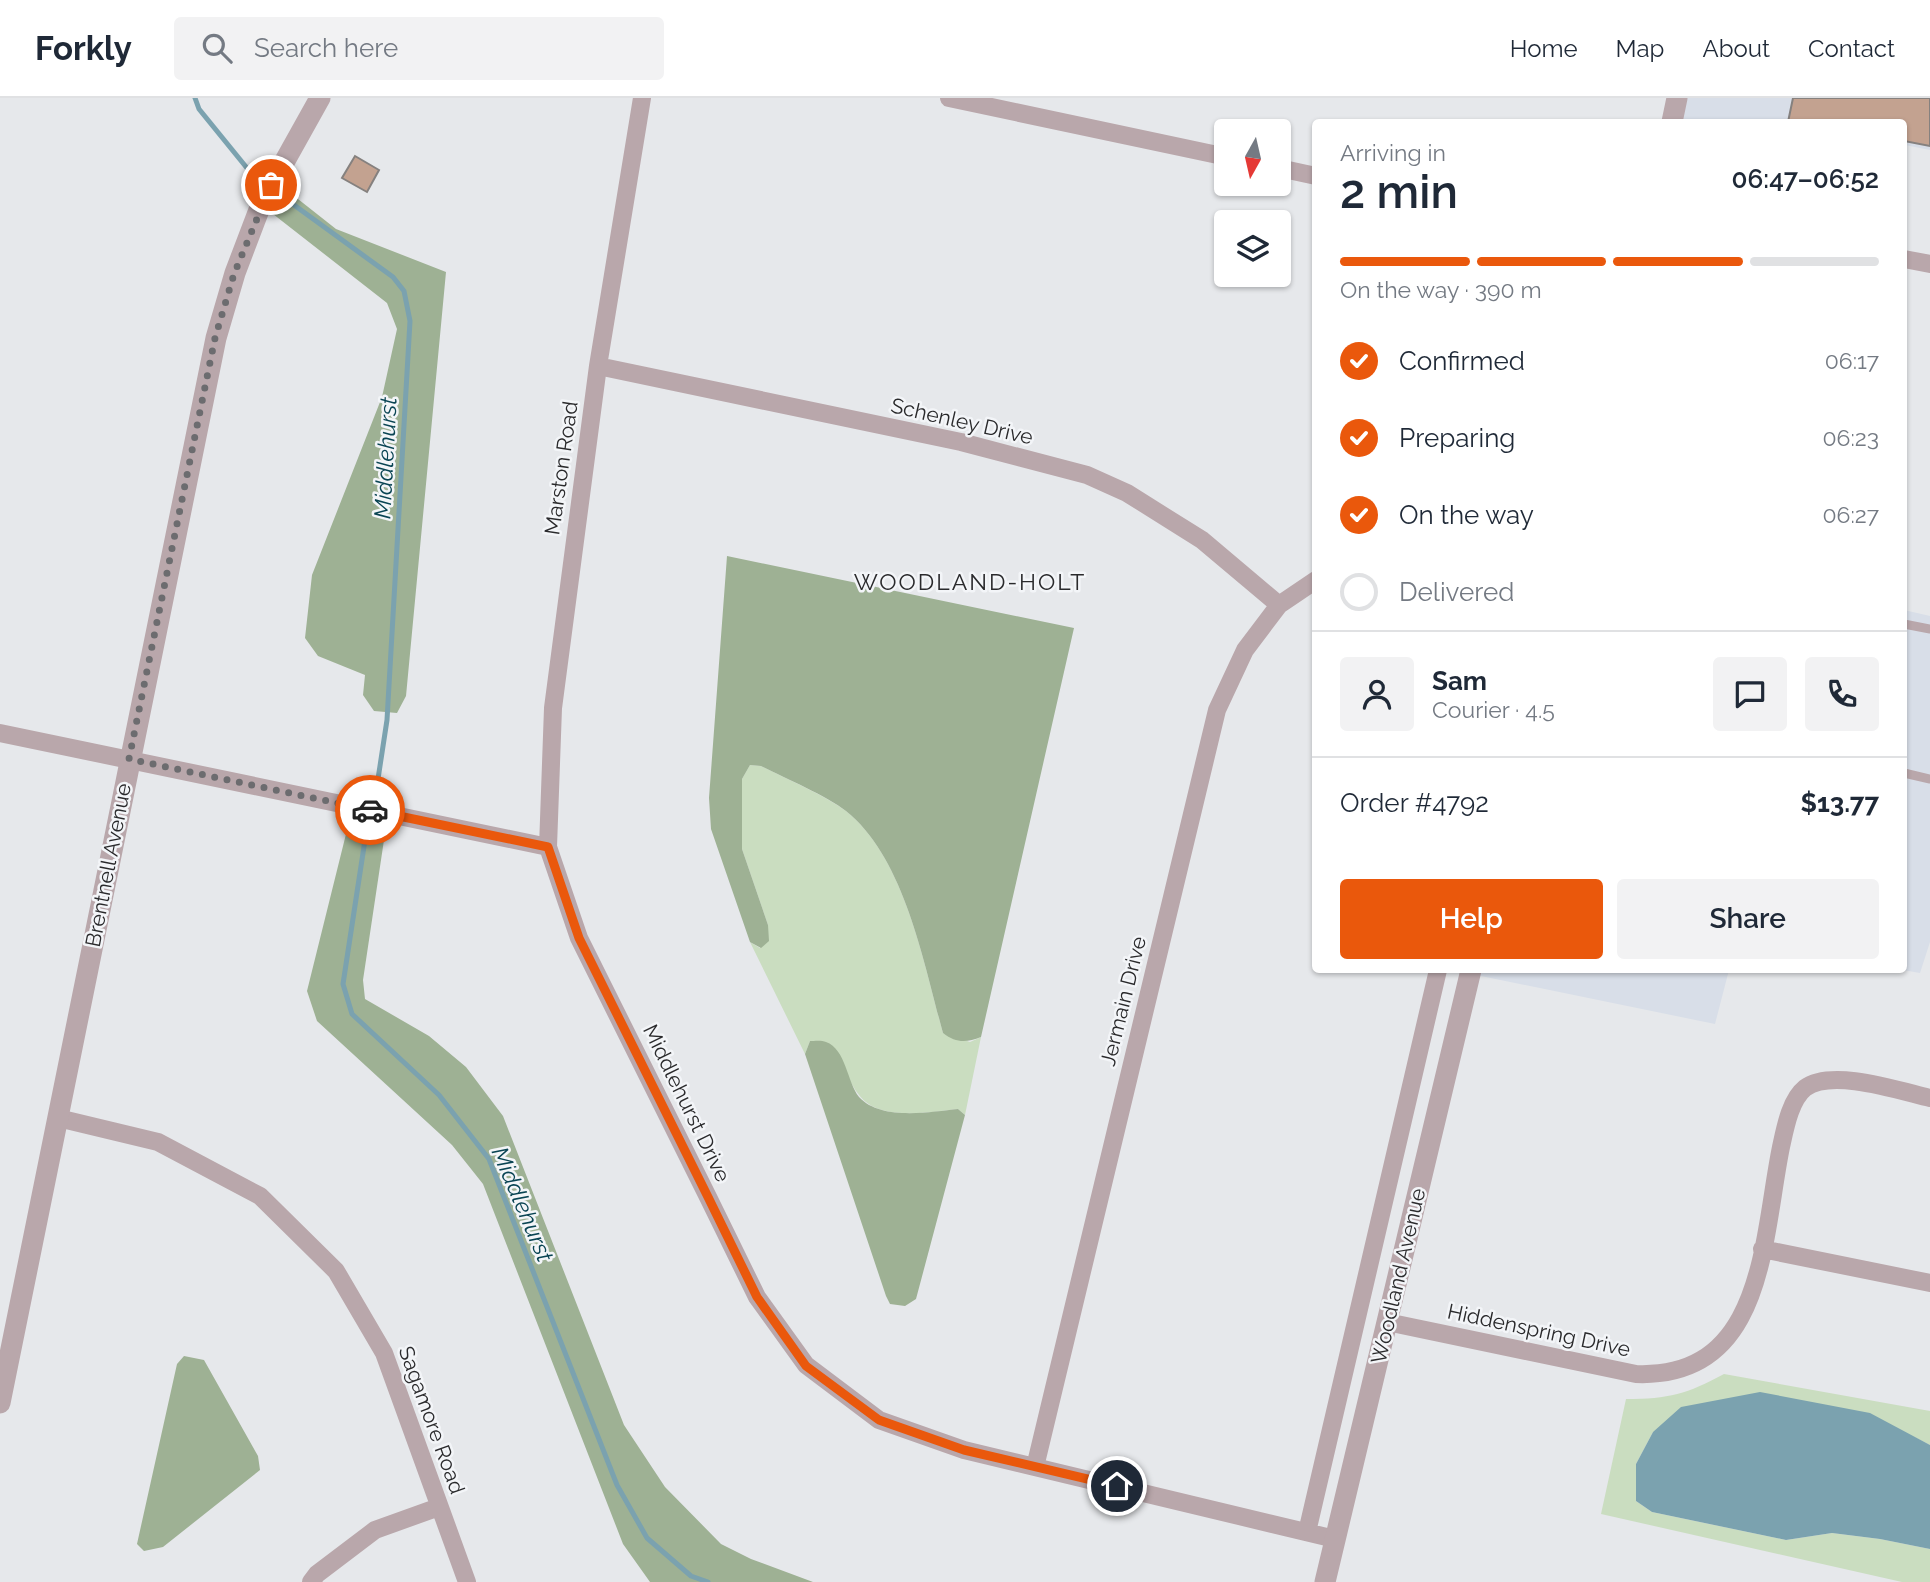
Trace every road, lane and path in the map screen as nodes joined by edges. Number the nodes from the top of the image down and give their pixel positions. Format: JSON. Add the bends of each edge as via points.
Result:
{"nodes":[{"id":1,"x":320,"y":98,"type":"edge"},
{"id":2,"x":642,"y":98,"type":"edge"},
{"id":3,"x":949,"y":98,"type":"edge"},
{"id":4,"x":1677,"y":98,"type":"edge"},
{"id":5,"x":1673,"y":119,"type":"edge"},
{"id":6,"x":1214,"y":154,"type":"edge"},
{"id":7,"x":1292,"y":171,"type":"edge"},
{"id":8,"x":1312,"y":175,"type":"edge"},
{"id":9,"x":1907,"y":260,"type":"edge"},
{"id":10,"x":1930,"y":264,"type":"edge"},
{"id":11,"x":598,"y":366,"type":"junction"},
{"id":12,"x":1312,"y":583,"type":"edge"},
{"id":13,"x":1279,"y":605,"type":"junction"},
{"id":14,"x":1907,"y":625,"type":"edge"},
{"id":15,"x":1930,"y":629,"type":"edge"},
{"id":16,"x":0,"y":733,"type":"edge"},
{"id":17,"x":129,"y":759,"type":"junction"},
{"id":18,"x":1907,"y":774,"type":"edge"},
{"id":19,"x":1930,"y":779,"type":"edge"},
{"id":20,"x":548,"y":847,"type":"junction"},
{"id":21,"x":1437,"y":973,"type":"edge"},
{"id":22,"x":1470,"y":973,"type":"edge"},
{"id":23,"x":1930,"y":1098,"type":"edge"},
{"id":24,"x":58,"y":1118,"type":"junction"},
{"id":25,"x":1762,"y":1249,"type":"junction"},
{"id":26,"x":1930,"y":1283,"type":"edge"},
{"id":27,"x":1387,"y":1322,"type":"junction"},
{"id":28,"x":0,"y":1403,"type":"edge"},
{"id":29,"x":1035,"y":1466,"type":"junction"},
{"id":30,"x":439,"y":1507,"type":"junction"},
{"id":31,"x":1307,"y":1532,"type":"junction"},
{"id":32,"x":1335,"y":1539,"type":"junction"},
{"id":33,"x":311,"y":1582,"type":"edge"},
{"id":34,"x":467,"y":1582,"type":"edge"},
{"id":35,"x":1325,"y":1582,"type":"edge"}],
"edges":[{"from":1,"to":17,"type":"street","name":"Brentnell Avenue","via":[[262,202],[215,338]]},
{"from":2,"to":11,"type":"street","name":"Marston Road"},
{"from":3,"to":6,"type":"street"},
{"from":4,"to":5,"type":"street"},
{"from":7,"to":8,"type":"street"},
{"from":9,"to":10,"type":"street"},
{"from":11,"to":13,"type":"street","name":"Schenley Drive","via":[[961,442],[1087,475],[1128,493],[1202,540]]},
{"from":11,"to":20,"type":"street","name":"Marston Road","via":[[553,708]]},
{"from":12,"to":13,"type":"street","name":"Jermain Drive"},
{"from":13,"to":29,"type":"street","name":"Jermain Drive","via":[[1245,650],[1217,710]]},
{"from":14,"to":15,"type":"lane"},
{"from":16,"to":17,"type":"street"},
{"from":17,"to":20,"type":"street"},
{"from":17,"to":24,"type":"street","name":"Brentnell Avenue"},
{"from":18,"to":19,"type":"lane"},
{"from":20,"to":29,"type":"street","name":"Middlehurst Drive","via":[[579,938],[757,1297],[806,1366],[879,1420],[964,1450]]},
{"from":21,"to":31,"type":"street"},
{"from":22,"to":27,"type":"street","name":"Woodland Avenue"},
{"from":23,"to":25,"type":"street","via":[[1841,1080],[1805,1088],[1785,1130]]},
{"from":24,"to":28,"type":"street","name":"Brentnell Avenue"},
{"from":24,"to":30,"type":"street","name":"Sagamore Road","via":[[158,1142],[260,1196],[336,1271],[384,1353]]},
{"from":25,"to":26,"type":"street"},
{"from":25,"to":27,"type":"street","name":"Hiddenspring Drive","via":[[1741,1320],[1717,1350],[1682,1370],[1660,1375],[1636,1374]]},
{"from":27,"to":32,"type":"street","name":"Woodland Avenue"},
{"from":29,"to":31,"type":"street","name":"Middlehurst Drive"},
{"from":30,"to":33,"type":"street","via":[[376,1530]]},
{"from":30,"to":34,"type":"street","name":"Sagamore Road"},
{"from":31,"to":32,"type":"street","name":"Middlehurst Drive"},
{"from":32,"to":35,"type":"street","name":"Woodland Avenue"}]}
